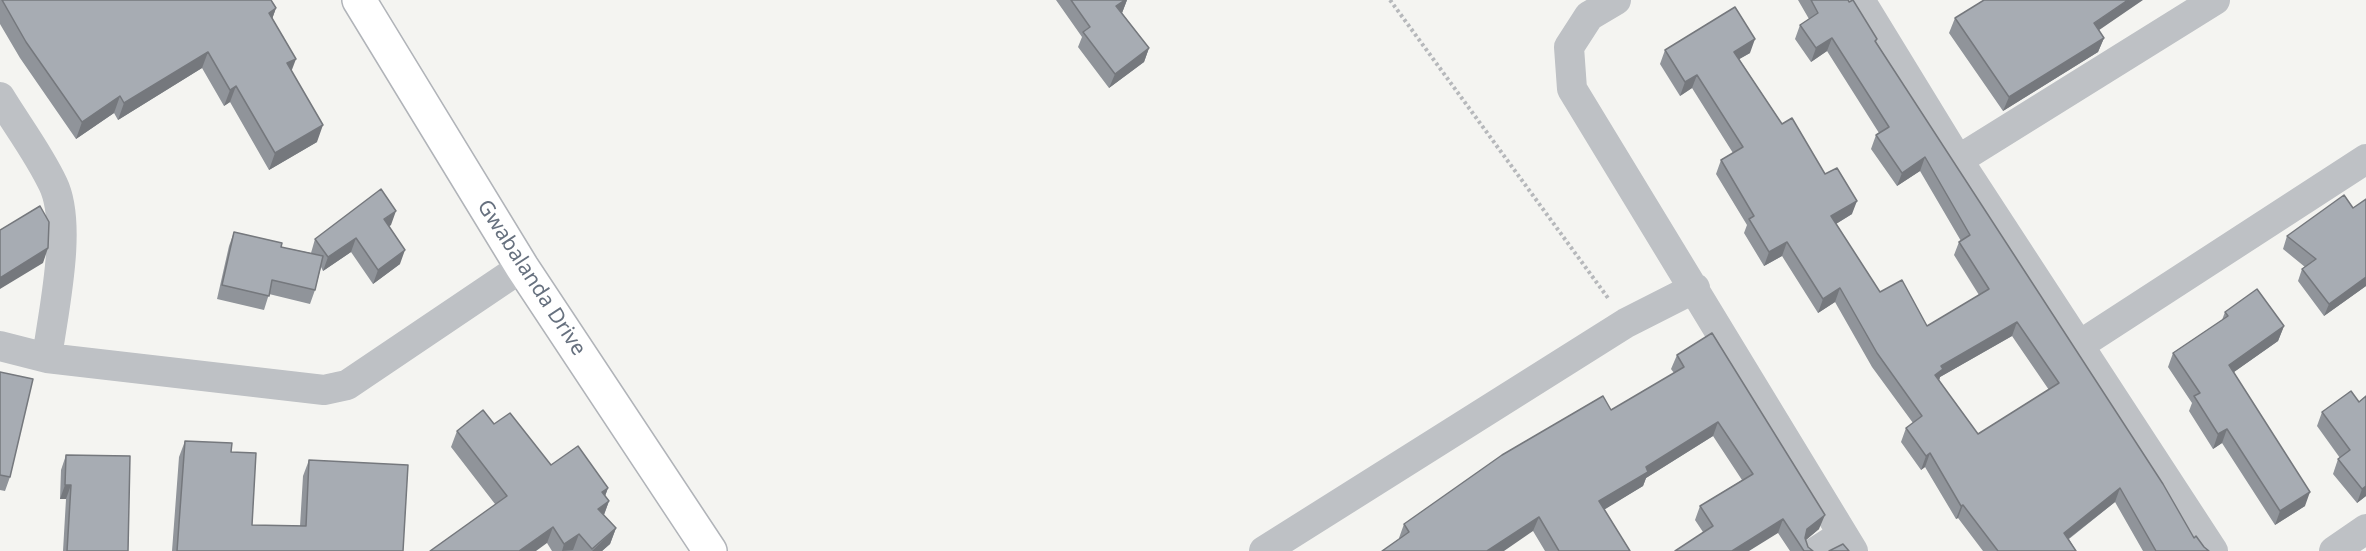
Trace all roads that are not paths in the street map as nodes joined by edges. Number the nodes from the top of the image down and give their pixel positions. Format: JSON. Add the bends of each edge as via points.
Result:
{"nodes":[{"id":1,"x":359,"y":0,"type":"edge"},
{"id":2,"x":1616,"y":0,"type":"edge"},
{"id":3,"x":1860,"y":0,"type":"edge"},
{"id":4,"x":2215,"y":0,"type":"edge"},
{"id":5,"x":0,"y":97,"type":"edge"},
{"id":6,"x":2366,"y":159,"type":"edge"},
{"id":7,"x":1958,"y":160,"type":"junction"},
{"id":8,"x":522,"y":267,"type":"junction"},
{"id":9,"x":1695,"y":288,"type":"junction"},
{"id":10,"x":0,"y":346,"type":"edge"},
{"id":11,"x":2078,"y":346,"type":"junction"},
{"id":12,"x":47,"y":358,"type":"junction"},
{"id":13,"x":2366,"y":529,"type":"edge"},
{"id":14,"x":1847,"y":543,"type":"edge"},
{"id":15,"x":704,"y":548,"type":"edge"},
{"id":16,"x":1264,"y":551,"type":"edge"},
{"id":17,"x":1817,"y":551,"type":"edge"},
{"id":18,"x":2212,"y":551,"type":"edge"},
{"id":19,"x":2334,"y":551,"type":"edge"}],
"edges":[{"from":1,"to":8,"type":"street","name":"Gwabalanda Drive"},
{"from":2,"to":9,"type":"street","via":[[1589,16],[1569,47],[1572,89]]},
{"from":3,"to":7,"type":"street"},
{"from":4,"to":7,"type":"street"},
{"from":5,"to":12,"type":"street","via":[[54,185],[60,210],[63,236]]},
{"from":6,"to":11,"type":"street"},
{"from":7,"to":11,"type":"street"},
{"from":8,"to":12,"type":"street","via":[[347,385],[324,390]]},
{"from":8,"to":15,"type":"street","name":"Gwabalanda Drive"},
{"from":9,"to":14,"type":"street"},
{"from":9,"to":16,"type":"street","via":[[1626,323]]},
{"from":10,"to":12,"type":"street"},
{"from":11,"to":18,"type":"street"},
{"from":13,"to":19,"type":"street"},
{"from":14,"to":17,"type":"street"}]}
